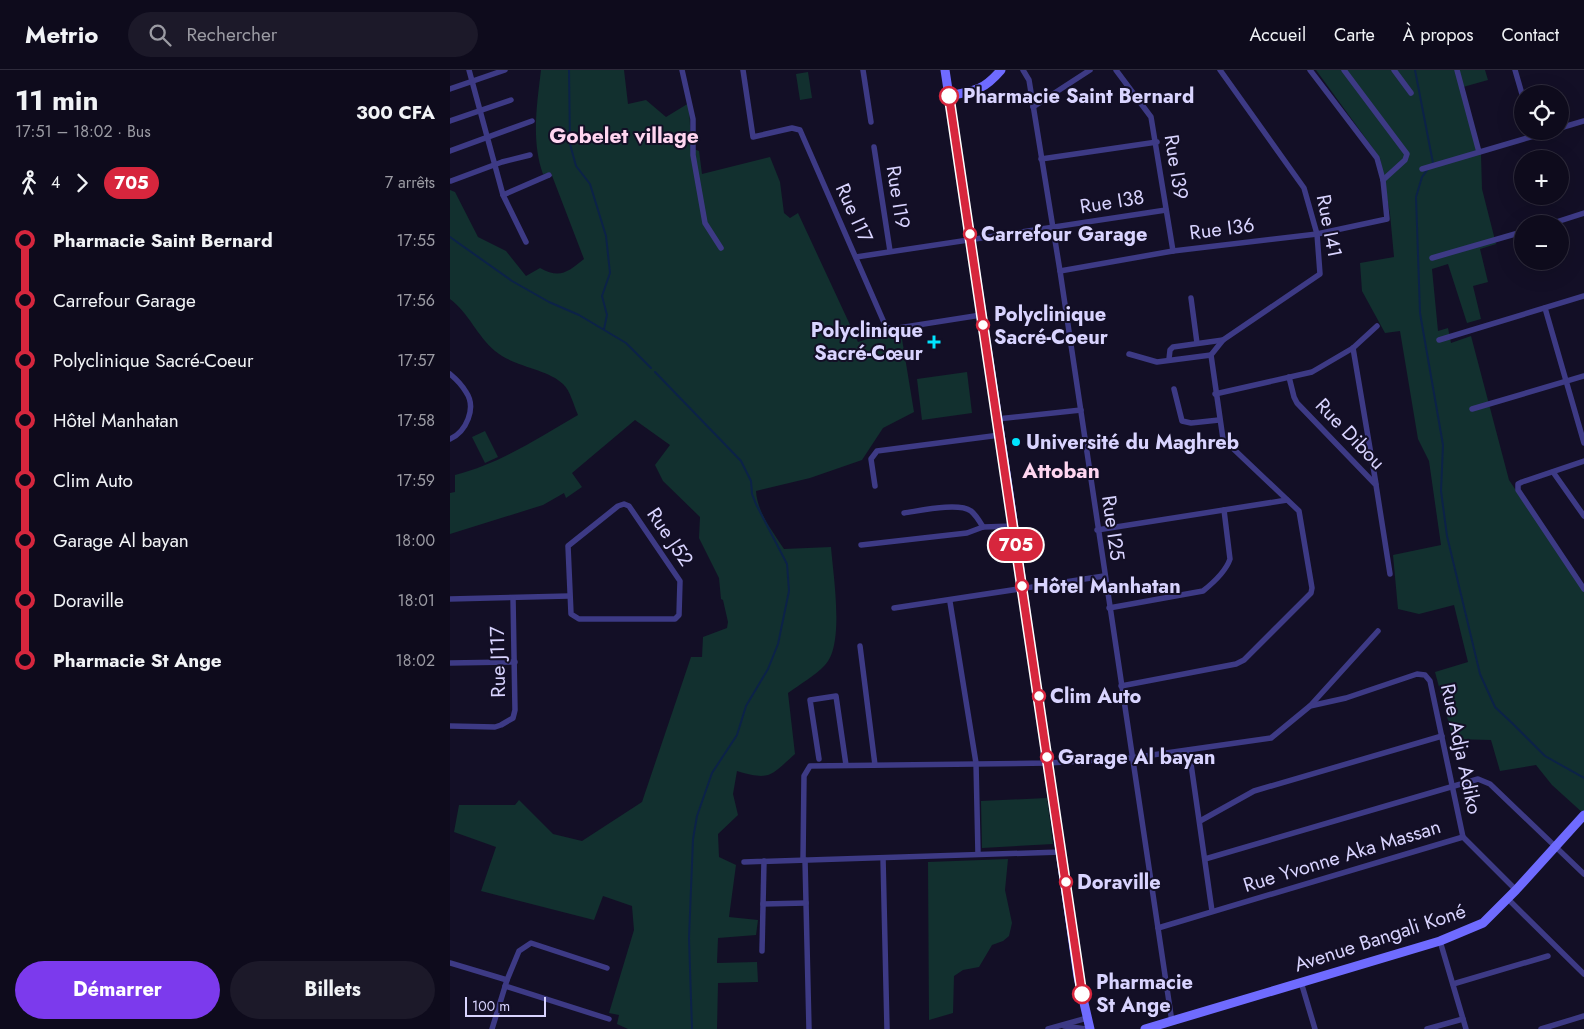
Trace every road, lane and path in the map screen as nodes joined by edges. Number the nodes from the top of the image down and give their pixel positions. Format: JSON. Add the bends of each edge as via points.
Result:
{"nodes":[{"id":1,"x":469,"y":70,"type":"edge"},
{"id":2,"x":505,"y":70,"type":"edge"},
{"id":3,"x":682,"y":70,"type":"edge"},
{"id":4,"x":743,"y":70,"type":"edge"},
{"id":5,"x":863,"y":70,"type":"edge"},
{"id":6,"x":945,"y":70,"type":"edge"},
{"id":7,"x":1001,"y":70,"type":"edge"},
{"id":8,"x":1022,"y":70,"type":"edge"},
{"id":9,"x":1090,"y":70,"type":"edge"},
{"id":10,"x":1116,"y":70,"type":"edge"},
{"id":11,"x":1220,"y":70,"type":"edge"},
{"id":12,"x":1310,"y":70,"type":"edge"},
{"id":13,"x":1344,"y":70,"type":"edge"},
{"id":14,"x":1394,"y":70,"type":"edge"},
{"id":15,"x":1457,"y":70,"type":"edge"},
{"id":16,"x":1515,"y":70,"type":"edge"},
{"id":17,"x":472,"y":82,"type":"junction"},
{"id":18,"x":1519,"y":85,"type":"edge"},
{"id":19,"x":450,"y":89,"type":"edge"},
{"id":20,"x":1411,"y":93,"type":"dead end"},
{"id":21,"x":949,"y":96,"type":"junction"},
{"id":22,"x":511,"y":100,"type":"dead end"},
{"id":23,"x":1034,"y":107,"type":"junction"},
{"id":24,"x":480,"y":111,"type":"junction"},
{"id":25,"x":1584,"y":120,"type":"edge"},
{"id":26,"x":450,"y":121,"type":"edge"},
{"id":27,"x":532,"y":121,"type":"dead end"},
{"id":28,"x":871,"y":122,"type":"dead end"},
{"id":29,"x":1569,"y":125,"type":"edge"},
{"id":30,"x":487,"y":138,"type":"junction"},
{"id":31,"x":1516,"y":140,"type":"edge"},
{"id":32,"x":1157,"y":142,"type":"junction"},
{"id":33,"x":874,"y":147,"type":"dead end"},
{"id":34,"x":450,"y":151,"type":"edge"},
{"id":35,"x":1479,"y":152,"type":"junction"},
{"id":36,"x":530,"y":155,"type":"dead end"},
{"id":37,"x":1041,"y":159,"type":"junction"},
{"id":38,"x":495,"y":165,"type":"junction"},
{"id":39,"x":1422,"y":169,"type":"dead end"},
{"id":40,"x":549,"y":175,"type":"dead end"},
{"id":41,"x":1383,"y":180,"type":"junction"},
{"id":42,"x":451,"y":181,"type":"edge"},
{"id":43,"x":503,"y":195,"type":"junction"},
{"id":44,"x":1166,"y":210,"type":"junction"},
{"id":45,"x":1584,"y":213,"type":"edge"},
{"id":46,"x":1569,"y":218,"type":"edge"},
{"id":47,"x":1053,"y":227,"type":"junction"},
{"id":48,"x":1316,"y":234,"type":"junction"},
{"id":49,"x":1514,"y":234,"type":"edge"},
{"id":50,"x":971,"y":239,"type":"junction"},
{"id":51,"x":526,"y":242,"type":"dead end"},
{"id":52,"x":720,"y":248,"type":"dead end"},
{"id":53,"x":890,"y":251,"type":"junction"},
{"id":54,"x":1173,"y":251,"type":"junction"},
{"id":55,"x":856,"y":257,"type":"junction"},
{"id":56,"x":1432,"y":258,"type":"dead end"},
{"id":57,"x":1060,"y":271,"type":"junction"},
{"id":58,"x":1584,"y":296,"type":"edge"},
{"id":59,"x":1191,"y":298,"type":"dead end"},
{"id":60,"x":1544,"y":308,"type":"junction"},
{"id":61,"x":982,"y":315,"type":"junction"},
{"id":62,"x":1377,"y":326,"type":"dead end"},
{"id":63,"x":1223,"y":340,"type":"junction"},
{"id":64,"x":1440,"y":340,"type":"dead end"},
{"id":65,"x":1197,"y":343,"type":"junction"},
{"id":66,"x":1353,"y":348,"type":"junction"},
{"id":67,"x":1130,"y":354,"type":"dead end"},
{"id":68,"x":1212,"y":355,"type":"junction"},
{"id":69,"x":1170,"y":359,"type":"junction"},
{"id":70,"x":450,"y":374,"type":"edge"},
{"id":71,"x":1584,"y":376,"type":"edge"},
{"id":72,"x":1289,"y":377,"type":"junction"},
{"id":73,"x":1566,"y":381,"type":"junction"},
{"id":74,"x":1174,"y":389,"type":"dead end"},
{"id":75,"x":1215,"y":394,"type":"junction"},
{"id":76,"x":1472,"y":409,"type":"dead end"},
{"id":77,"x":1081,"y":410,"type":"junction"},
{"id":78,"x":998,"y":418,"type":"junction"},
{"id":79,"x":1219,"y":420,"type":"junction"},
{"id":80,"x":1000,"y":435,"type":"junction"},
{"id":81,"x":450,"y":439,"type":"edge"},
{"id":82,"x":1584,"y":443,"type":"edge"},
{"id":83,"x":1584,"y":462,"type":"edge"},
{"id":84,"x":1553,"y":472,"type":"junction"},
{"id":85,"x":1376,"y":485,"type":"junction"},
{"id":86,"x":875,"y":486,"type":"dead end"},
{"id":87,"x":1287,"y":500,"type":"junction"},
{"id":88,"x":1224,"y":510,"type":"junction"},
{"id":89,"x":904,"y":513,"type":"dead end"},
{"id":90,"x":1584,"y":516,"type":"edge"},
{"id":91,"x":1014,"y":526,"type":"junction"},
{"id":92,"x":983,"y":527,"type":"junction"},
{"id":93,"x":1097,"y":530,"type":"junction"},
{"id":94,"x":861,"y":546,"type":"dead end"},
{"id":95,"x":1390,"y":574,"type":"dead end"},
{"id":96,"x":1104,"y":576,"type":"junction"},
{"id":97,"x":1584,"y":589,"type":"edge"},
{"id":98,"x":1022,"y":590,"type":"junction"},
{"id":99,"x":570,"y":596,"type":"junction"},
{"id":100,"x":450,"y":598,"type":"edge"},
{"id":101,"x":513,"y":598,"type":"junction"},
{"id":102,"x":950,"y":602,"type":"junction"},
{"id":103,"x":894,"y":608,"type":"dead end"},
{"id":104,"x":1108,"y":608,"type":"junction"},
{"id":105,"x":1378,"y":631,"type":"dead end"},
{"id":106,"x":860,"y":646,"type":"dead end"},
{"id":107,"x":515,"y":662,"type":"junction"},
{"id":108,"x":450,"y":663,"type":"edge"},
{"id":109,"x":1120,"y":686,"type":"junction"},
{"id":110,"x":1310,"y":706,"type":"junction"},
{"id":111,"x":450,"y":726,"type":"edge"},
{"id":112,"x":1442,"y":736,"type":"junction"},
{"id":113,"x":1189,"y":750,"type":"junction"},
{"id":114,"x":1131,"y":758,"type":"junction"},
{"id":115,"x":819,"y":759,"type":"dead end"},
{"id":116,"x":1048,"y":762,"type":"junction"},
{"id":117,"x":976,"y":763,"type":"junction"},
{"id":118,"x":846,"y":765,"type":"junction"},
{"id":119,"x":874,"y":765,"type":"junction"},
{"id":120,"x":1452,"y":786,"type":"junction"},
{"id":121,"x":1584,"y":815,"type":"edge"},
{"id":122,"x":1200,"y":821,"type":"junction"},
{"id":123,"x":1463,"y":837,"type":"junction"},
{"id":124,"x":1555,"y":847,"type":"junction"},
{"id":125,"x":1061,"y":852,"type":"junction"},
{"id":126,"x":978,"y":854,"type":"junction"},
{"id":127,"x":883,"y":858,"type":"junction"},
{"id":128,"x":1205,"y":859,"type":"junction"},
{"id":129,"x":804,"y":860,"type":"junction"},
{"id":130,"x":764,"y":861,"type":"junction"},
{"id":131,"x":744,"y":862,"type":"dead end"},
{"id":132,"x":1584,"y":874,"type":"edge"},
{"id":133,"x":1516,"y":890,"type":"junction"},
{"id":134,"x":1508,"y":899,"type":"junction"},
{"id":135,"x":763,"y":904,"type":"junction"},
{"id":136,"x":806,"y":904,"type":"junction"},
{"id":137,"x":1212,"y":912,"type":"junction"},
{"id":138,"x":1158,"y":928,"type":"junction"},
{"id":139,"x":1440,"y":941,"type":"junction"},
{"id":140,"x":762,"y":951,"type":"dead end"},
{"id":141,"x":1548,"y":956,"type":"dead end"},
{"id":142,"x":450,"y":963,"type":"edge"},
{"id":143,"x":607,"y":968,"type":"dead end"},
{"id":144,"x":1584,"y":974,"type":"edge"},
{"id":145,"x":1302,"y":982,"type":"junction"},
{"id":146,"x":506,"y":983,"type":"junction"},
{"id":147,"x":1453,"y":984,"type":"junction"},
{"id":148,"x":1584,"y":1016,"type":"edge"},
{"id":149,"x":1087,"y":1018,"type":"junction"},
{"id":150,"x":609,"y":1019,"type":"dead end"},
{"id":151,"x":1463,"y":1019,"type":"junction"},
{"id":152,"x":1172,"y":1022,"type":"junction"},
{"id":153,"x":1061,"y":1026,"type":"junction"},
{"id":154,"x":492,"y":1029,"type":"edge"},
{"id":155,"x":809,"y":1029,"type":"edge"},
{"id":156,"x":887,"y":1029,"type":"edge"},
{"id":157,"x":1048,"y":1029,"type":"edge"},
{"id":158,"x":1086,"y":1029,"type":"edge"},
{"id":159,"x":1090,"y":1029,"type":"edge"},
{"id":160,"x":1145,"y":1029,"type":"edge"},
{"id":161,"x":1315,"y":1029,"type":"edge"},
{"id":162,"x":1427,"y":1029,"type":"edge"},
{"id":163,"x":1466,"y":1029,"type":"edge"},
{"id":164,"x":1541,"y":1029,"type":"edge"}],
"edges":[{"from":1,"to":17,"type":"street"},
{"from":2,"to":17,"type":"street"},
{"from":3,"to":52,"type":"street","via":[[693,119],[693,155],[706,223]]},
{"from":4,"to":55,"type":"street","name":"Rue I17","via":[[753,137],[792,128],[800,130]]},
{"from":5,"to":28,"type":"street"},
{"from":6,"to":21,"type":"street"},
{"from":7,"to":21,"type":"street","via":[[978,91]]},
{"from":8,"to":23,"type":"street","name":"Rue I25","via":[[1029,80]]},
{"from":9,"to":23,"type":"street"},
{"from":10,"to":32,"type":"street","name":"Rue I39","via":[[1147,108]]},
{"from":11,"to":48,"type":"street","name":"Rue I41","via":[[1304,188]]},
{"from":12,"to":41,"type":"street","via":[[1377,158]]},
{"from":13,"to":41,"type":"street","via":[[1407,154],[1405,160]]},
{"from":14,"to":20,"type":"street"},
{"from":15,"to":35,"type":"street"},
{"from":16,"to":18,"type":"street"},
{"from":17,"to":19,"type":"street"},
{"from":17,"to":24,"type":"street"},
{"from":21,"to":50,"type":"street"},
{"from":22,"to":24,"type":"street"},
{"from":23,"to":37,"type":"street","name":"Rue I25"},
{"from":24,"to":26,"type":"street"},
{"from":24,"to":30,"type":"street"},
{"from":25,"to":29,"type":"street"},
{"from":27,"to":30,"type":"street"},
{"from":30,"to":34,"type":"street"},
{"from":30,"to":38,"type":"street"},
{"from":31,"to":35,"type":"street"},
{"from":32,"to":37,"type":"street"},
{"from":32,"to":44,"type":"street","name":"Rue I39"},
{"from":33,"to":53,"type":"street","name":"Rue I19"},
{"from":35,"to":39,"type":"street"},
{"from":36,"to":38,"type":"street"},
{"from":37,"to":47,"type":"street","name":"Rue I25"},
{"from":38,"to":42,"type":"street"},
{"from":38,"to":43,"type":"street"},
{"from":40,"to":43,"type":"street"},
{"from":41,"to":48,"type":"street","name":"Rue I36","via":[[1387,219]]},
{"from":43,"to":51,"type":"street"},
{"from":44,"to":47,"type":"street","name":"Rue I38"},
{"from":44,"to":54,"type":"street","name":"Rue I39"},
{"from":45,"to":46,"type":"street"},
{"from":47,"to":50,"type":"street","name":"Rue I38"},
{"from":47,"to":57,"type":"street","name":"Rue I25"},
{"from":48,"to":54,"type":"street","name":"Rue I36"},
{"from":48,"to":63,"type":"street","name":"Rue I41","via":[[1320,274]]},
{"from":49,"to":56,"type":"street"},
{"from":50,"to":53,"type":"street","name":"Rue I38"},
{"from":50,"to":61,"type":"street"},
{"from":53,"to":55,"type":"street","name":"Rue I38"},
{"from":54,"to":57,"type":"street","name":"Rue I36"},
{"from":55,"to":61,"type":"street","name":"Rue I17","via":[[888,329]]},
{"from":57,"to":77,"type":"street","name":"Rue I25"},
{"from":58,"to":60,"type":"street"},
{"from":59,"to":65,"type":"street"},
{"from":60,"to":64,"type":"street"},
{"from":60,"to":73,"type":"street"},
{"from":61,"to":78,"type":"street"},
{"from":62,"to":66,"type":"street"},
{"from":63,"to":65,"type":"street"},
{"from":63,"to":68,"type":"street","name":"Rue I41"},
{"from":65,"to":69,"type":"street","via":[[1173,346]]},
{"from":66,"to":72,"type":"street","via":[[1312,372]]},
{"from":66,"to":85,"type":"street"},
{"from":67,"to":69,"type":"street","via":[[1158,362]]},
{"from":68,"to":69,"type":"street"},
{"from":68,"to":75,"type":"street"},
{"from":70,"to":81,"type":"street","via":[[466,391],[471,404],[463,429]]},
{"from":71,"to":73,"type":"street"},
{"from":72,"to":75,"type":"street"},
{"from":72,"to":85,"type":"street","name":"Rue Dibou","via":[[1297,403]]},
{"from":73,"to":76,"type":"street"},
{"from":73,"to":82,"type":"street"},
{"from":74,"to":79,"type":"street","via":[[1182,421]]},
{"from":75,"to":79,"type":"street"},
{"from":77,"to":78,"type":"street"},
{"from":77,"to":93,"type":"street","name":"Rue I25"},
{"from":78,"to":80,"type":"street"},
{"from":79,"to":87,"type":"street","via":[[1223,439]]},
{"from":80,"to":86,"type":"street","via":[[877,451],[871,459]]},
{"from":80,"to":91,"type":"street"},
{"from":83,"to":84,"type":"street"},
{"from":84,"to":90,"type":"street"},
{"from":84,"to":97,"type":"street","via":[[1518,484],[1518,490]]},
{"from":85,"to":95,"type":"street","name":"Rue Dibou"},
{"from":87,"to":88,"type":"street"},
{"from":87,"to":109,"type":"street","via":[[1299,511],[1313,582],[1311,593],[1244,660],[1236,664]]},
{"from":88,"to":93,"type":"street"},
{"from":88,"to":104,"type":"street","via":[[1230,559],[1207,588]]},
{"from":89,"to":92,"type":"street","via":[[965,508]]},
{"from":91,"to":92,"type":"street"},
{"from":91,"to":98,"type":"street"},
{"from":92,"to":94,"type":"street","via":[[966,533]]},
{"from":93,"to":96,"type":"street","name":"Rue I25"},
{"from":96,"to":98,"type":"street"},
{"from":96,"to":104,"type":"street","name":"Rue I25"},
{"from":98,"to":102,"type":"street"},
{"from":98,"to":116,"type":"street"},
{"from":99,"to":99,"type":"street","name":"Rue J52","via":[[569,544],[624,504],[629,506],[680,583],[679,615],[672,620],[576,619],[571,614]]},
{"from":99,"to":101,"type":"street"},
{"from":100,"to":101,"type":"street"},
{"from":101,"to":107,"type":"street","name":"Rue J117"},
{"from":102,"to":103,"type":"street"},
{"from":102,"to":117,"type":"street"},
{"from":104,"to":109,"type":"street","name":"Rue I25"},
{"from":105,"to":110,"type":"street"},
{"from":106,"to":119,"type":"street"},
{"from":107,"to":108,"type":"street"},
{"from":107,"to":111,"type":"street","name":"Rue J117","via":[[513,718],[495,726]]},
{"from":109,"to":114,"type":"street","name":"Rue I25"},
{"from":110,"to":112,"type":"street","name":"Rue Adja Adiko","via":[[1346,698],[1417,674],[1425,675],[1430,681]]},
{"from":110,"to":113,"type":"street","name":"Rue Adja Adiko","via":[[1272,738]]},
{"from":112,"to":120,"type":"street","name":"Rue Adja Adiko"},
{"from":112,"to":122,"type":"street","via":[[1254,791]]},
{"from":113,"to":114,"type":"street","name":"Rue Adja Adiko"},
{"from":113,"to":122,"type":"street"},
{"from":114,"to":116,"type":"street","name":"Rue Adja Adiko"},
{"from":114,"to":138,"type":"street","name":"Rue I25"},
{"from":115,"to":118,"type":"street","via":[[810,700],[836,696]]},
{"from":116,"to":117,"type":"street","name":"Rue Adja Adiko"},
{"from":116,"to":125,"type":"street"},
{"from":117,"to":119,"type":"street","name":"Rue Adja Adiko"},
{"from":117,"to":126,"type":"street"},
{"from":118,"to":119,"type":"street","name":"Rue Adja Adiko"},
{"from":118,"to":129,"type":"street","name":"Rue Adja Adiko","via":[[810,766],[806,771]]},
{"from":120,"to":123,"type":"street","name":"Rue Adja Adiko"},
{"from":120,"to":124,"type":"street","via":[[1485,780]]},
{"from":120,"to":128,"type":"street"},
{"from":121,"to":124,"type":"street","name":"Avenue Bangali Koné"},
{"from":122,"to":128,"type":"street"},
{"from":123,"to":133,"type":"street","name":"Rue Yvonne Aka Massan"},
{"from":123,"to":137,"type":"street","name":"Rue Yvonne Aka Massan"},
{"from":124,"to":132,"type":"street"},
{"from":124,"to":133,"type":"street","name":"Avenue Bangali Koné"},
{"from":125,"to":126,"type":"street"},
{"from":125,"to":149,"type":"street","via":[[1078,977]]},
{"from":126,"to":127,"type":"street"},
{"from":127,"to":129,"type":"street"},
{"from":127,"to":156,"type":"street"},
{"from":128,"to":137,"type":"street"},
{"from":129,"to":130,"type":"street"},
{"from":129,"to":136,"type":"street","name":"Rue Adja Adiko"},
{"from":130,"to":131,"type":"street"},
{"from":130,"to":135,"type":"street"},
{"from":133,"to":134,"type":"street","name":"Avenue Bangali Koné"},
{"from":134,"to":139,"type":"street","name":"Avenue Bangali Koné","via":[[1483,923]]},
{"from":134,"to":144,"type":"street"},
{"from":135,"to":136,"type":"street"},
{"from":135,"to":140,"type":"street"},
{"from":136,"to":155,"type":"street","name":"Rue Adja Adiko"},
{"from":137,"to":138,"type":"street","name":"Rue Yvonne Aka Massan"},
{"from":138,"to":152,"type":"street","name":"Rue I25"},
{"from":139,"to":145,"type":"street","name":"Avenue Bangali Koné"},
{"from":139,"to":147,"type":"street"},
{"from":141,"to":147,"type":"street"},
{"from":142,"to":146,"type":"street"},
{"from":143,"to":146,"type":"street","via":[[528,944],[519,951]]},
{"from":145,"to":152,"type":"street","name":"Avenue Bangali Koné"},
{"from":145,"to":161,"type":"street"},
{"from":146,"to":150,"type":"street"},
{"from":146,"to":154,"type":"street"},
{"from":147,"to":151,"type":"street"},
{"from":148,"to":164,"type":"street"},
{"from":149,"to":153,"type":"street"},
{"from":149,"to":159,"type":"street"},
{"from":151,"to":162,"type":"street"},
{"from":151,"to":163,"type":"street"},
{"from":152,"to":160,"type":"street","name":"Avenue Bangali Koné"},
{"from":153,"to":157,"type":"street"},
{"from":153,"to":158,"type":"street"}]}
